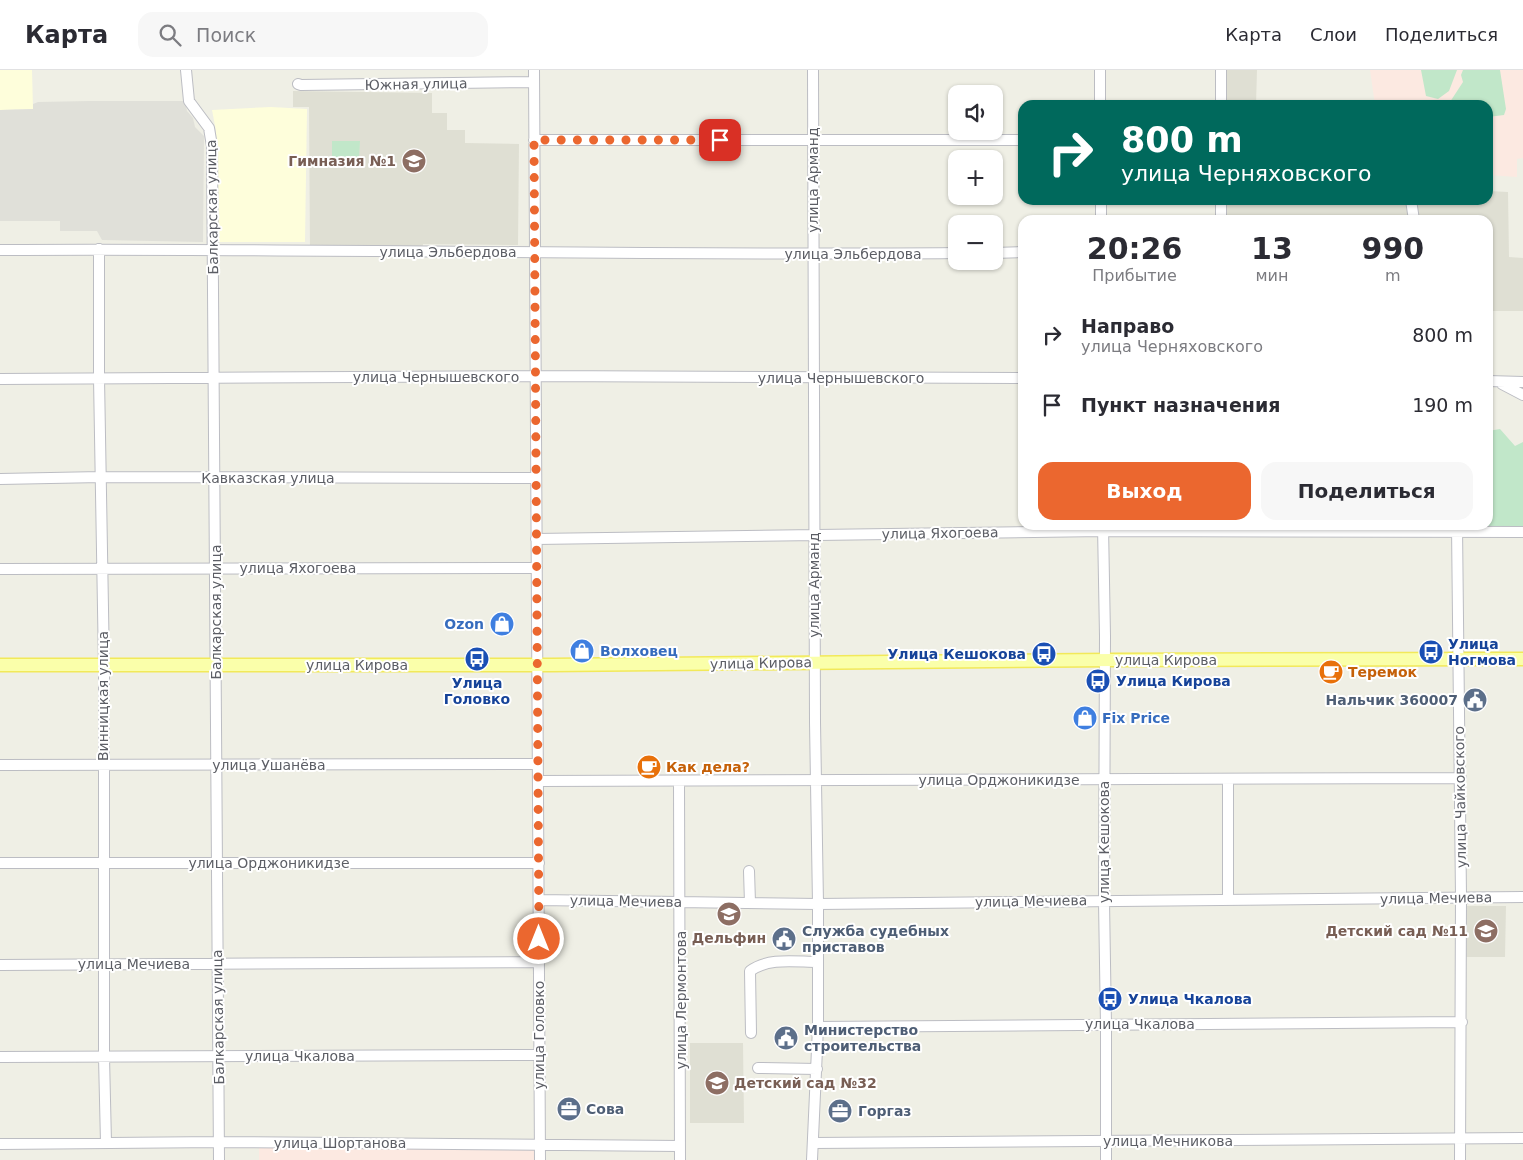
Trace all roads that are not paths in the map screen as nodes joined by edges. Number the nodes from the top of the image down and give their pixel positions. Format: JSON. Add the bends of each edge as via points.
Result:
{"nodes":[{"id":1,"x":186,"y":70,"type":"edge"},
{"id":2,"x":534,"y":70,"type":"edge"},
{"id":3,"x":813,"y":70,"type":"edge"},
{"id":4,"x":1100,"y":70,"type":"edge"},
{"id":5,"x":1221,"y":70,"type":"edge"},
{"id":6,"x":534,"y":82,"type":"junction"},
{"id":7,"x":298,"y":84,"type":"dead end"},
{"id":8,"x":1100,"y":100,"type":"edge"},
{"id":9,"x":1221,"y":100,"type":"edge"},
{"id":10,"x":534,"y":140,"type":"junction"},
{"id":11,"x":812,"y":140,"type":"junction"},
{"id":12,"x":1018,"y":140,"type":"edge"},
{"id":13,"x":99,"y":249,"type":"junction"},
{"id":14,"x":0,"y":250,"type":"edge"},
{"id":15,"x":213,"y":251,"type":"junction"},
{"id":16,"x":1018,"y":252,"type":"edge"},
{"id":17,"x":535,"y":253,"type":"junction"},
{"id":18,"x":948,"y":253,"type":"edge"},
{"id":19,"x":1003,"y":253,"type":"edge"},
{"id":20,"x":813,"y":254,"type":"junction"},
{"id":21,"x":536,"y":376,"type":"junction"},
{"id":22,"x":99,"y":378,"type":"junction"},
{"id":23,"x":214,"y":378,"type":"junction"},
{"id":24,"x":813,"y":378,"type":"junction"},
{"id":25,"x":1018,"y":378,"type":"edge"},
{"id":26,"x":0,"y":379,"type":"edge"},
{"id":27,"x":1493,"y":381,"type":"edge"},
{"id":28,"x":1499,"y":382,"type":"junction"},
{"id":29,"x":1523,"y":382,"type":"edge"},
{"id":30,"x":1523,"y":395,"type":"edge"},
{"id":31,"x":101,"y":477,"type":"junction"},
{"id":32,"x":215,"y":478,"type":"junction"},
{"id":33,"x":536,"y":478,"type":"junction"},
{"id":34,"x":0,"y":479,"type":"edge"},
{"id":35,"x":1018,"y":530,"type":"edge"},
{"id":36,"x":1103,"y":530,"type":"edge"},
{"id":37,"x":1457,"y":530,"type":"edge"},
{"id":38,"x":1490,"y":530,"type":"edge"},
{"id":39,"x":1523,"y":532,"type":"edge"},
{"id":40,"x":814,"y":534,"type":"junction"},
{"id":41,"x":536,"y":539,"type":"junction"},
{"id":42,"x":102,"y":568,"type":"junction"},
{"id":43,"x":216,"y":568,"type":"junction"},
{"id":44,"x":537,"y":568,"type":"junction"},
{"id":45,"x":0,"y":569,"type":"edge"},
{"id":46,"x":1459,"y":659,"type":"junction"},
{"id":47,"x":1523,"y":659,"type":"edge"},
{"id":48,"x":1105,"y":660,"type":"junction"},
{"id":49,"x":814,"y":662,"type":"junction"},
{"id":50,"x":537,"y":664,"type":"junction"},
{"id":51,"x":0,"y":665,"type":"edge"},
{"id":52,"x":217,"y":665,"type":"junction"},
{"id":53,"x":104,"y":666,"type":"junction"},
{"id":54,"x":538,"y":764,"type":"junction"},
{"id":55,"x":0,"y":765,"type":"edge"},
{"id":56,"x":103,"y":765,"type":"junction"},
{"id":57,"x":217,"y":765,"type":"junction"},
{"id":58,"x":1460,"y":778,"type":"junction"},
{"id":59,"x":1105,"y":779,"type":"junction"},
{"id":60,"x":1228,"y":779,"type":"junction"},
{"id":61,"x":816,"y":780,"type":"junction"},
{"id":62,"x":679,"y":781,"type":"junction"},
{"id":63,"x":538,"y":782,"type":"junction"},
{"id":64,"x":0,"y":863,"type":"edge"},
{"id":65,"x":103,"y":863,"type":"junction"},
{"id":66,"x":216,"y":863,"type":"junction"},
{"id":67,"x":539,"y":863,"type":"junction"},
{"id":68,"x":748,"y":871,"type":"dead end"},
{"id":69,"x":1461,"y":897,"type":"junction"},
{"id":70,"x":1523,"y":897,"type":"edge"},
{"id":71,"x":539,"y":900,"type":"junction"},
{"id":72,"x":1228,"y":900,"type":"junction"},
{"id":73,"x":680,"y":901,"type":"junction"},
{"id":74,"x":1104,"y":901,"type":"junction"},
{"id":75,"x":750,"y":903,"type":"junction"},
{"id":76,"x":818,"y":904,"type":"junction"},
{"id":77,"x":539,"y":962,"type":"junction"},
{"id":78,"x":818,"y":962,"type":"junction"},
{"id":79,"x":103,"y":964,"type":"junction"},
{"id":80,"x":217,"y":964,"type":"junction"},
{"id":81,"x":0,"y":965,"type":"edge"},
{"id":82,"x":1462,"y":1022,"type":"junction"},
{"id":83,"x":1106,"y":1025,"type":"junction"},
{"id":84,"x":818,"y":1027,"type":"junction"},
{"id":85,"x":751,"y":1034,"type":"dead end"},
{"id":86,"x":218,"y":1056,"type":"junction"},
{"id":87,"x":539,"y":1056,"type":"junction"},
{"id":88,"x":0,"y":1057,"type":"edge"},
{"id":89,"x":104,"y":1057,"type":"junction"},
{"id":90,"x":758,"y":1068,"type":"dead end"},
{"id":91,"x":817,"y":1069,"type":"junction"},
{"id":92,"x":1523,"y":1138,"type":"edge"},
{"id":93,"x":1460,"y":1139,"type":"junction"},
{"id":94,"x":219,"y":1142,"type":"junction"},
{"id":95,"x":1106,"y":1142,"type":"junction"},
{"id":96,"x":106,"y":1143,"type":"junction"},
{"id":97,"x":813,"y":1143,"type":"junction"},
{"id":98,"x":0,"y":1144,"type":"edge"},
{"id":99,"x":540,"y":1144,"type":"junction"},
{"id":100,"x":680,"y":1146,"type":"junction"},
{"id":101,"x":219,"y":1160,"type":"edge"},
{"id":102,"x":540,"y":1160,"type":"edge"},
{"id":103,"x":680,"y":1160,"type":"edge"},
{"id":104,"x":812,"y":1160,"type":"edge"},
{"id":105,"x":1106,"y":1160,"type":"edge"},
{"id":106,"x":1460,"y":1160,"type":"edge"}],
"edges":[{"from":1,"to":15,"type":"street","name":"Балкарская улица","via":[[189,101],[209,128],[211,137]]},
{"from":2,"to":6,"type":"street","name":"улица Головко"},
{"from":3,"to":11,"type":"street","name":"улица Арманд"},
{"from":4,"to":8,"type":"street"},
{"from":5,"to":9,"type":"street"},
{"from":6,"to":7,"type":"street","name":"Южная улица"},
{"from":6,"to":10,"type":"street","name":"улица Головко"},
{"from":10,"to":11,"type":"street"},
{"from":10,"to":17,"type":"street","name":"улица Головко"},
{"from":11,"to":12,"type":"street"},
{"from":11,"to":20,"type":"street","name":"улица Арманд"},
{"from":13,"to":14,"type":"street","name":"улица Эльбердова"},
{"from":13,"to":15,"type":"street","name":"улица Эльбердова"},
{"from":13,"to":22,"type":"street","name":"Винницкая улица"},
{"from":15,"to":17,"type":"street","name":"улица Эльбердова"},
{"from":15,"to":23,"type":"street","name":"Балкарская улица"},
{"from":16,"to":19,"type":"street"},
{"from":17,"to":20,"type":"street","name":"улица Эльбердова"},
{"from":17,"to":21,"type":"street","name":"улица Головко"},
{"from":18,"to":20,"type":"street","name":"улица Эльбердова"},
{"from":20,"to":24,"type":"street","name":"улица Арманд"},
{"from":21,"to":23,"type":"street","name":"улица Чернышевского"},
{"from":21,"to":24,"type":"street","name":"улица Чернышевского"},
{"from":21,"to":33,"type":"street","name":"улица Головко"},
{"from":22,"to":23,"type":"street","name":"улица Чернышевского"},
{"from":22,"to":26,"type":"street","name":"улица Чернышевского"},
{"from":22,"to":31,"type":"street","name":"Винницкая улица"},
{"from":23,"to":32,"type":"street","name":"Балкарская улица"},
{"from":24,"to":25,"type":"street","name":"улица Чернышевского"},
{"from":24,"to":40,"type":"street","name":"улица Арманд"},
{"from":27,"to":28,"type":"street"},
{"from":28,"to":29,"type":"street"},
{"from":28,"to":30,"type":"street"},
{"from":31,"to":32,"type":"street","name":"Кавказская улица"},
{"from":31,"to":34,"type":"street","name":"Кавказская улица"},
{"from":31,"to":42,"type":"street","name":"Винницкая улица"},
{"from":32,"to":33,"type":"street","name":"Кавказская улица"},
{"from":32,"to":43,"type":"street","name":"Балкарская улица"},
{"from":33,"to":41,"type":"street","name":"улица Головко"},
{"from":35,"to":40,"type":"street","name":"улица Яхогоева"},
{"from":36,"to":48,"type":"street","name":"улица Кешокова"},
{"from":37,"to":46,"type":"street","name":"улица Чайковского"},
{"from":38,"to":39,"type":"street","name":"улица Яхогоева"},
{"from":40,"to":41,"type":"street","name":"улица Яхогоева"},
{"from":40,"to":49,"type":"street","name":"улица Арманд"},
{"from":41,"to":44,"type":"street","name":"улица Головко"},
{"from":42,"to":43,"type":"street","name":"улица Яхогоева"},
{"from":42,"to":45,"type":"street","name":"улица Яхогоева"},
{"from":42,"to":53,"type":"street","name":"Винницкая улица"},
{"from":43,"to":44,"type":"street","name":"улица Яхогоева"},
{"from":43,"to":52,"type":"street","name":"Балкарская улица"},
{"from":44,"to":50,"type":"street","name":"улица Головко"},
{"from":46,"to":47,"type":"main road","name":"улица Кирова"},
{"from":46,"to":48,"type":"main road","name":"улица Кирова"},
{"from":46,"to":58,"type":"street","name":"улица Чайковского"},
{"from":48,"to":49,"type":"main road","name":"улица Кирова"},
{"from":48,"to":59,"type":"street","name":"улица Кешокова"},
{"from":49,"to":50,"type":"main road","name":"улица Кирова"},
{"from":49,"to":61,"type":"street","name":"улица Арманд"},
{"from":50,"to":52,"type":"main road","name":"улица Кирова"},
{"from":50,"to":54,"type":"street","name":"улица Головко"},
{"from":51,"to":53,"type":"main road","name":"улица Кирова"},
{"from":52,"to":53,"type":"main road","name":"улица Кирова"},
{"from":52,"to":57,"type":"street","name":"Балкарская улица"},
{"from":53,"to":56,"type":"street","name":"Винницкая улица"},
{"from":54,"to":57,"type":"street","name":"улица Ушанёва"},
{"from":54,"to":63,"type":"street","name":"улица Головко"},
{"from":55,"to":56,"type":"street","name":"улица Ушанёва"},
{"from":56,"to":57,"type":"street","name":"улица Ушанёва"},
{"from":56,"to":65,"type":"street","name":"Винницкая улица"},
{"from":57,"to":66,"type":"street","name":"Балкарская улица"},
{"from":58,"to":60,"type":"street","name":"улица Орджоникидзе"},
{"from":58,"to":69,"type":"street","name":"улица Чайковского"},
{"from":59,"to":60,"type":"street","name":"улица Орджоникидзе"},
{"from":59,"to":61,"type":"street","name":"улица Орджоникидзе"},
{"from":59,"to":74,"type":"street","name":"улица Кешокова"},
{"from":60,"to":72,"type":"street"},
{"from":61,"to":62,"type":"street","name":"улица Орджоникидзе"},
{"from":61,"to":76,"type":"street","name":"улица Арманд"},
{"from":62,"to":63,"type":"street","name":"улица Орджоникидзе"},
{"from":62,"to":73,"type":"street","name":"улица Лермонтова"},
{"from":63,"to":67,"type":"street","name":"улица Головко"},
{"from":64,"to":65,"type":"street","name":"улица Орджоникидзе"},
{"from":65,"to":66,"type":"street","name":"улица Орджоникидзе"},
{"from":65,"to":79,"type":"street","name":"Винницкая улица"},
{"from":66,"to":67,"type":"street","name":"улица Орджоникидзе"},
{"from":66,"to":80,"type":"street","name":"Балкарская улица"},
{"from":67,"to":71,"type":"street","name":"улица Головко"},
{"from":68,"to":75,"type":"street"},
{"from":69,"to":70,"type":"street","name":"улица Мечиева"},
{"from":69,"to":72,"type":"street","name":"улица Мечиева"},
{"from":69,"to":82,"type":"street","name":"улица Чайковского"},
{"from":71,"to":73,"type":"street","name":"улица Мечиева"},
{"from":71,"to":77,"type":"street","name":"улица Головко"},
{"from":72,"to":74,"type":"street","name":"улица Мечиева"},
{"from":73,"to":75,"type":"street","name":"улица Мечиева"},
{"from":73,"to":100,"type":"street","name":"улица Лермонтова"},
{"from":74,"to":76,"type":"street","name":"улица Мечиева"},
{"from":74,"to":83,"type":"street","name":"улица Кешокова"},
{"from":75,"to":76,"type":"street","name":"улица Мечиева"},
{"from":76,"to":78,"type":"street","name":"улица Арманд"},
{"from":77,"to":80,"type":"street","name":"улица Мечиева"},
{"from":77,"to":87,"type":"street","name":"улица Головко"},
{"from":78,"to":84,"type":"street","name":"улица Арманд"},
{"from":78,"to":85,"type":"street","via":[[777,962],[750,971]]},
{"from":79,"to":80,"type":"street","name":"улица Мечиева"},
{"from":79,"to":81,"type":"street","name":"улица Мечиева"},
{"from":79,"to":89,"type":"street","name":"Винницкая улица"},
{"from":80,"to":86,"type":"street","name":"Балкарская улица"},
{"from":82,"to":83,"type":"street","name":"улица Чкалова"},
{"from":82,"to":93,"type":"street","name":"улица Чайковского"},
{"from":83,"to":84,"type":"street","name":"улица Чкалова"},
{"from":83,"to":95,"type":"street","name":"улица Кешокова"},
{"from":84,"to":91,"type":"street","name":"улица Арманд"},
{"from":86,"to":87,"type":"street","name":"улица Чкалова"},
{"from":86,"to":89,"type":"street","name":"улица Чкалова"},
{"from":86,"to":94,"type":"street","name":"Балкарская улица"},
{"from":87,"to":99,"type":"street","name":"улица Головко"},
{"from":88,"to":89,"type":"street","name":"улица Чкалова"},
{"from":89,"to":96,"type":"street","name":"Винницкая улица"},
{"from":90,"to":91,"type":"street"},
{"from":91,"to":97,"type":"street","name":"улица Арманд"},
{"from":92,"to":93,"type":"street","name":"улица Мечникова"},
{"from":93,"to":95,"type":"street","name":"улица Мечникова"},
{"from":93,"to":106,"type":"street","name":"улица Чайковского"},
{"from":94,"to":96,"type":"street","name":"улица Шортанова"},
{"from":94,"to":99,"type":"street","name":"улица Шортанова"},
{"from":94,"to":101,"type":"street","name":"Балкарская улица"},
{"from":95,"to":97,"type":"street","name":"улица Мечникова"},
{"from":95,"to":105,"type":"street","name":"улица Кешокова"},
{"from":96,"to":98,"type":"street","name":"улица Шортанова"},
{"from":97,"to":104,"type":"street","name":"улица Арманд"},
{"from":99,"to":100,"type":"street","name":"улица Шортанова"},
{"from":99,"to":102,"type":"street","name":"улица Головко"},
{"from":100,"to":103,"type":"street","name":"улица Лермонтова"}]}
